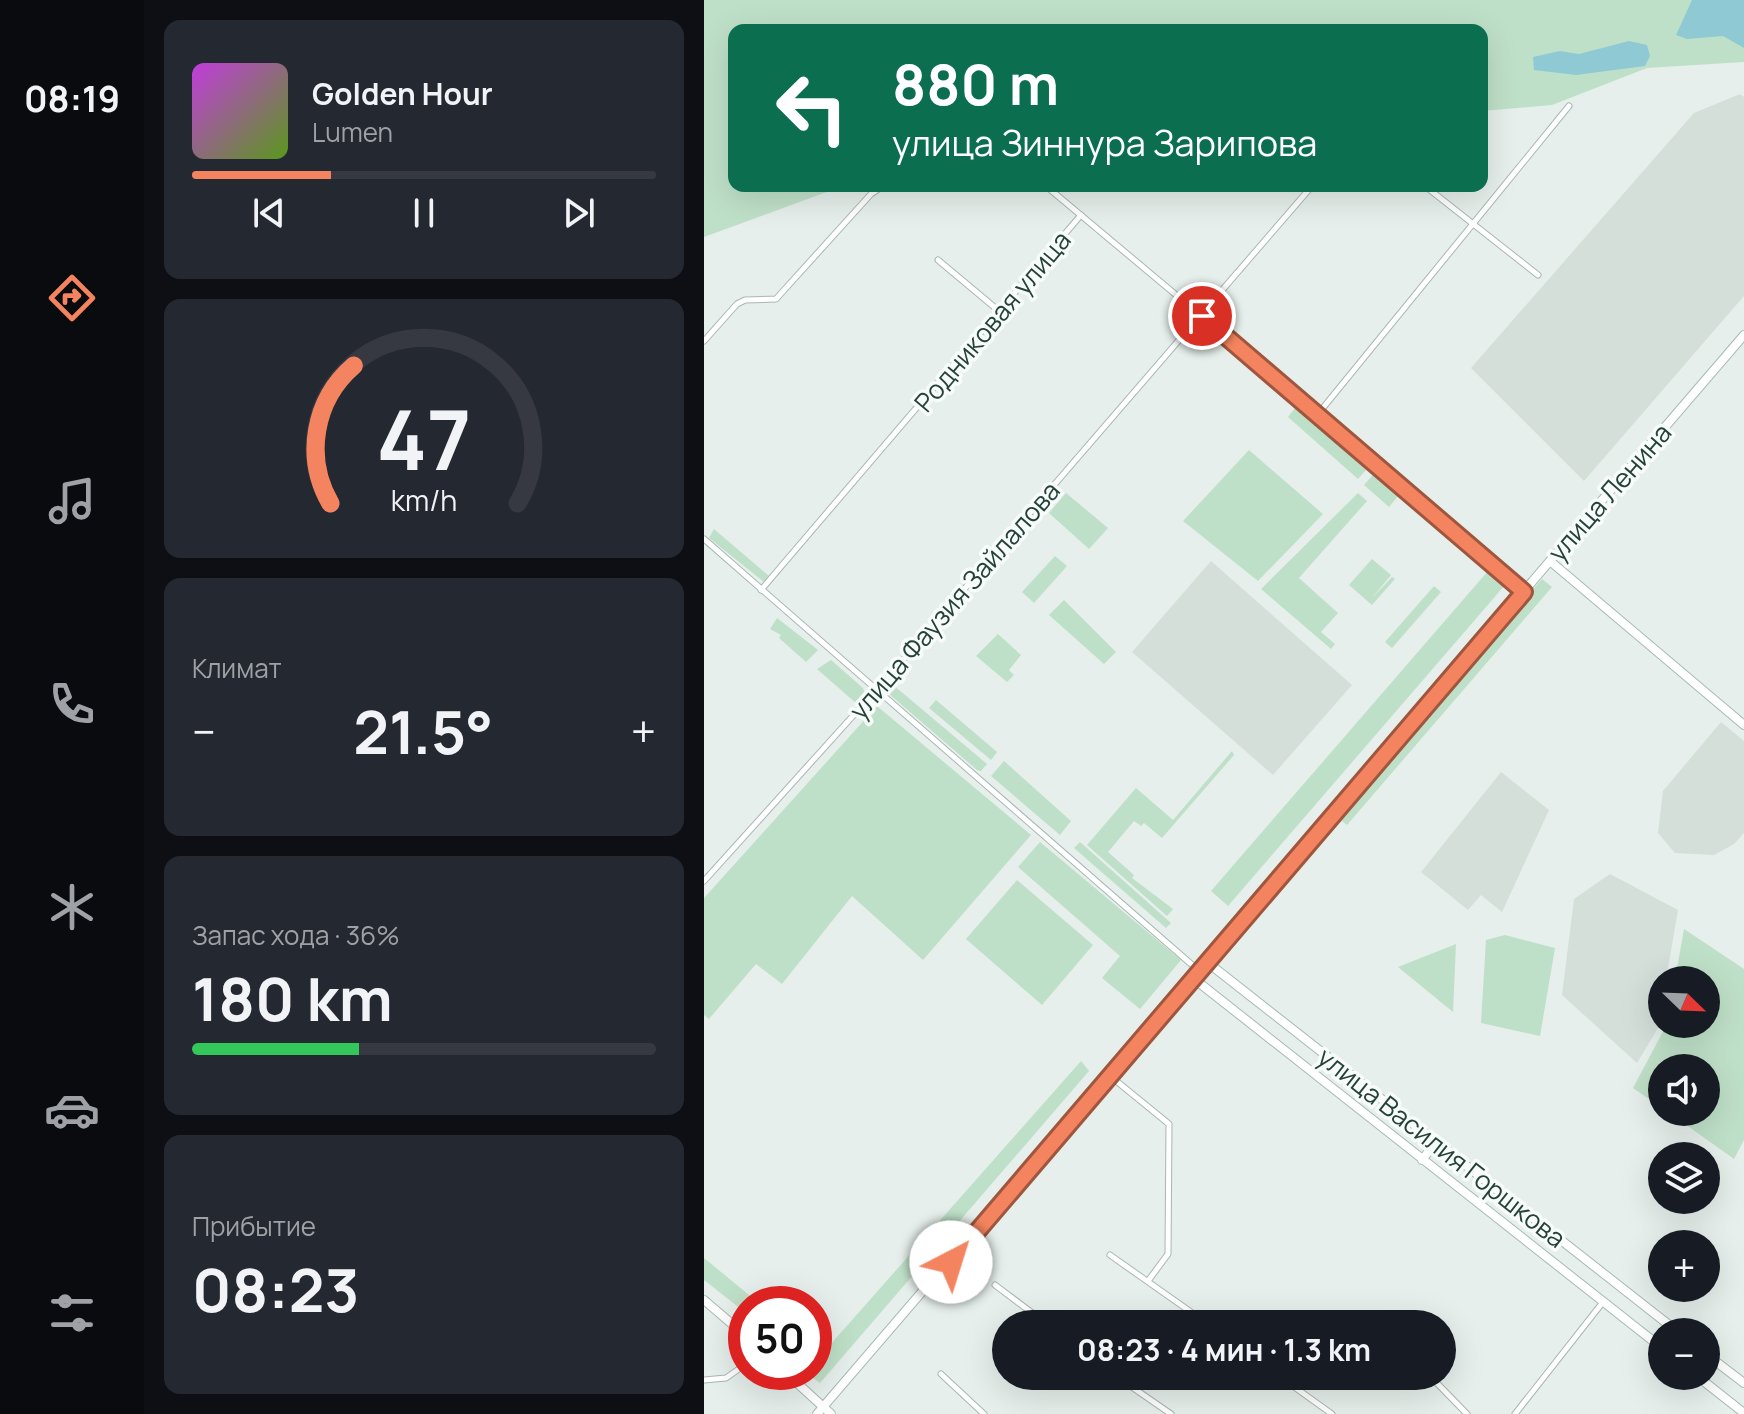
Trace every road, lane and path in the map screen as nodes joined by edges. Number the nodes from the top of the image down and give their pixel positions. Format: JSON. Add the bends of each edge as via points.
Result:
{"nodes":[{"id":1,"x":1569,"y":106,"type":"dead end"},
{"id":2,"x":874,"y":192,"type":"edge"},
{"id":3,"x":1053,"y":192,"type":"edge"},
{"id":4,"x":1307,"y":192,"type":"edge"},
{"id":5,"x":1433,"y":192,"type":"edge"},
{"id":6,"x":1081,"y":215,"type":"junction"},
{"id":7,"x":1474,"y":223,"type":"junction"},
{"id":8,"x":938,"y":260,"type":"dead end"},
{"id":9,"x":1538,"y":275,"type":"dead end"},
{"id":10,"x":999,"y":311,"type":"junction"},
{"id":11,"x":1202,"y":316,"type":"junction"},
{"id":12,"x":1744,"y":335,"type":"edge"},
{"id":13,"x":704,"y":341,"type":"edge"},
{"id":14,"x":1318,"y":414,"type":"junction"},
{"id":15,"x":704,"y":539,"type":"edge"},
{"id":16,"x":1550,"y":561,"type":"junction"},
{"id":17,"x":761,"y":590,"type":"junction"},
{"id":18,"x":1524,"y":592,"type":"junction"},
{"id":19,"x":876,"y":690,"type":"junction"},
{"id":20,"x":1744,"y":725,"type":"edge"},
{"id":21,"x":704,"y":881,"type":"edge"},
{"id":22,"x":1207,"y":962,"type":"junction"},
{"id":23,"x":1196,"y":974,"type":"junction"},
{"id":24,"x":1266,"y":1009,"type":"junction"},
{"id":25,"x":1253,"y":1026,"type":"junction"},
{"id":26,"x":1109,"y":1075,"type":"junction"},
{"id":27,"x":1436,"y":1142,"type":"junction"},
{"id":28,"x":1422,"y":1160,"type":"junction"},
{"id":29,"x":1110,"y":1255,"type":"dead end"},
{"id":30,"x":1148,"y":1281,"type":"junction"},
{"id":31,"x":995,"y":1285,"type":"dead end"},
{"id":32,"x":704,"y":1300,"type":"edge"},
{"id":33,"x":1603,"y":1302,"type":"junction"},
{"id":34,"x":1028,"y":1310,"type":"edge"},
{"id":35,"x":1188,"y":1310,"type":"edge"},
{"id":36,"x":1660,"y":1318,"type":"edge"},
{"id":37,"x":728,"y":1321,"type":"edge"},
{"id":38,"x":1648,"y":1337,"type":"edge"},
{"id":39,"x":1720,"y":1365,"type":"edge"},
{"id":40,"x":941,"y":1374,"type":"dead end"},
{"id":41,"x":728,"y":1377,"type":"edge"},
{"id":42,"x":704,"y":1380,"type":"edge"},
{"id":43,"x":1744,"y":1383,"type":"edge"},
{"id":44,"x":802,"y":1390,"type":"edge"},
{"id":45,"x":1136,"y":1390,"type":"edge"},
{"id":46,"x":1299,"y":1390,"type":"edge"},
{"id":47,"x":1444,"y":1390,"type":"edge"},
{"id":48,"x":1715,"y":1390,"type":"edge"},
{"id":49,"x":820,"y":1410,"type":"edge"},
{"id":50,"x":1744,"y":1413,"type":"edge"},
{"id":51,"x":831,"y":1414,"type":"edge"},
{"id":52,"x":984,"y":1414,"type":"edge"},
{"id":53,"x":1171,"y":1414,"type":"edge"},
{"id":54,"x":1332,"y":1414,"type":"edge"},
{"id":55,"x":1467,"y":1414,"type":"edge"},
{"id":56,"x":1515,"y":1414,"type":"edge"}],
"edges":[{"from":1,"to":7,"type":"street"},
{"from":2,"to":13,"type":"street","via":[[776,299],[737,304]]},
{"from":3,"to":6,"type":"street"},
{"from":4,"to":11,"type":"street","name":"улица Фаузия Зайлалова"},
{"from":5,"to":7,"type":"street"},
{"from":6,"to":10,"type":"street","name":"Родниковая улица"},
{"from":6,"to":11,"type":"street"},
{"from":7,"to":9,"type":"street"},
{"from":7,"to":14,"type":"street"},
{"from":8,"to":10,"type":"street"},
{"from":10,"to":17,"type":"street","name":"Родниковая улица"},
{"from":11,"to":14,"type":"street"},
{"from":11,"to":19,"type":"street","name":"улица Фаузия Зайлалова"},
{"from":12,"to":16,"type":"main road","name":"улица Ленина"},
{"from":14,"to":18,"type":"street"},
{"from":15,"to":17,"type":"street"},
{"from":16,"to":18,"type":"main road","name":"улица Ленина"},
{"from":16,"to":20,"type":"main road"},
{"from":17,"to":19,"type":"street"},
{"from":18,"to":22,"type":"main road","name":"улица Ленина"},
{"from":19,"to":21,"type":"street","name":"улица Фаузия Зайлалова"},
{"from":19,"to":23,"type":"street"},
{"from":22,"to":23,"type":"main road","name":"улица Ленина"},
{"from":22,"to":24,"type":"main road","name":"улица Василия Горшкова"},
{"from":23,"to":25,"type":"main road","name":"улица Василия Горшкова"},
{"from":23,"to":26,"type":"main road","name":"улица Ленина"},
{"from":24,"to":25,"type":"main road"},
{"from":24,"to":27,"type":"main road","name":"улица Василия Горшкова"},
{"from":25,"to":28,"type":"main road","name":"улица Василия Горшкова"},
{"from":26,"to":30,"type":"street","via":[[1169,1124],[1168,1254]]},
{"from":26,"to":49,"type":"main road","name":"улица Ленина"},
{"from":27,"to":28,"type":"main road"},
{"from":27,"to":36,"type":"main road","name":"улица Василия Горшкова"},
{"from":28,"to":33,"type":"main road","name":"улица Василия Горшкова"},
{"from":29,"to":30,"type":"street"},
{"from":30,"to":35,"type":"street"},
{"from":31,"to":34,"type":"street"},
{"from":32,"to":37,"type":"main road"},
{"from":33,"to":38,"type":"main road","name":"улица Василия Горшкова"},
{"from":33,"to":56,"type":"street"},
{"from":39,"to":43,"type":"main road"},
{"from":40,"to":52,"type":"street"},
{"from":41,"to":42,"type":"street"},
{"from":44,"to":49,"type":"main road"},
{"from":45,"to":53,"type":"street"},
{"from":46,"to":54,"type":"street"},
{"from":47,"to":55,"type":"street"},
{"from":48,"to":50,"type":"main road"},
{"from":49,"to":51,"type":"main road"}]}
